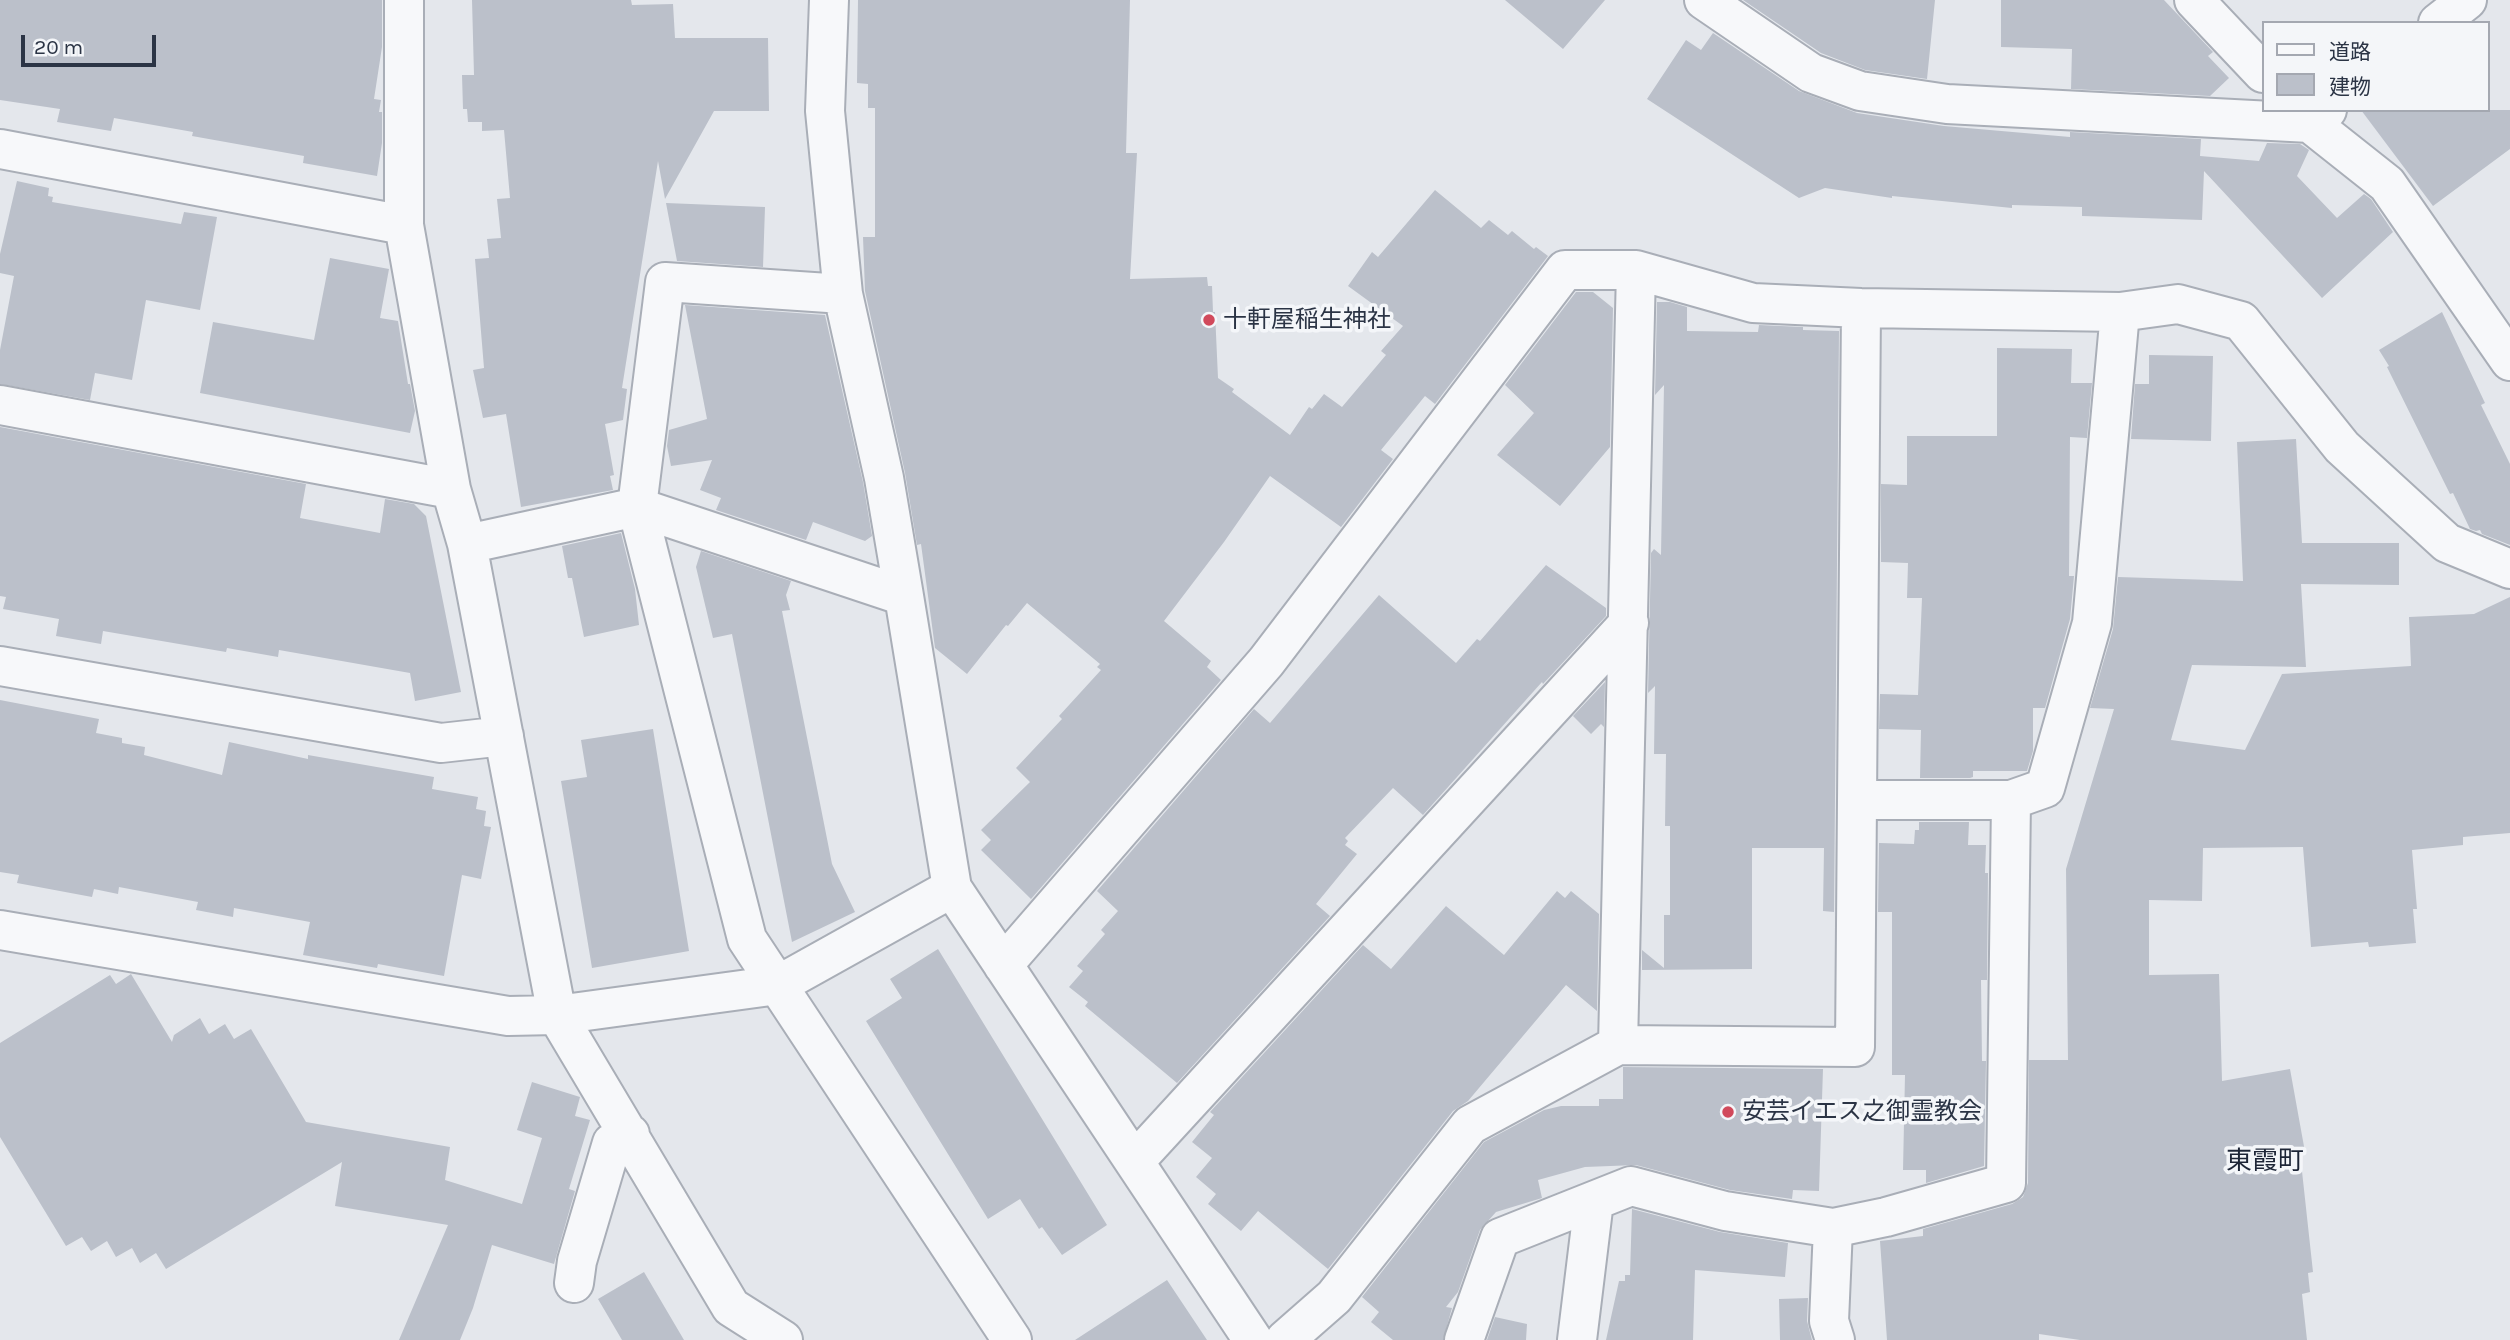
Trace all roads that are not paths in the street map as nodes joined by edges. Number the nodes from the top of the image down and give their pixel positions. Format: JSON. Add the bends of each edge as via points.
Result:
{"nodes":[{"id":1,"x":404,"y":0,"type":"edge"},
{"id":2,"x":829,"y":0,"type":"edge"},
{"id":3,"x":1704,"y":0,"type":"edge"},
{"id":4,"x":2194,"y":0,"type":"edge"},
{"id":5,"x":2467,"y":0,"type":"edge"},
{"id":6,"x":2441,"y":21,"type":"edge"},
{"id":7,"x":2262,"y":72,"type":"edge"},
{"id":8,"x":2312,"y":115,"type":"edge"},
{"id":9,"x":0,"y":149,"type":"edge"},
{"id":10,"x":404,"y":225,"type":"junction"},
{"id":11,"x":1636,"y":270,"type":"junction"},
{"id":12,"x":843,"y":294,"type":"junction"},
{"id":13,"x":1861,"y":308,"type":"junction"},
{"id":14,"x":2120,"y":312,"type":"junction"},
{"id":15,"x":2510,"y":361,"type":"edge"},
{"id":16,"x":0,"y":405,"type":"edge"},
{"id":17,"x":451,"y":489,"type":"junction"},
{"id":18,"x":637,"y":507,"type":"junction"},
{"id":19,"x":467,"y":544,"type":"junction"},
{"id":20,"x":2510,"y":569,"type":"edge"},
{"id":21,"x":904,"y":596,"type":"junction"},
{"id":22,"x":1629,"y":623,"type":"junction"},
{"id":23,"x":0,"y":666,"type":"edge"},
{"id":24,"x":504,"y":736,"type":"junction"},
{"id":25,"x":1857,"y":800,"type":"junction"},
{"id":26,"x":2011,"y":800,"type":"junction"},
{"id":27,"x":952,"y":888,"type":"junction"},
{"id":28,"x":0,"y":930,"type":"edge"},
{"id":29,"x":1003,"y":965,"type":"junction"},
{"id":30,"x":778,"y":985,"type":"junction"},
{"id":31,"x":557,"y":1015,"type":"junction"},
{"id":32,"x":1618,"y":1045,"type":"junction"},
{"id":33,"x":630,"y":1134,"type":"junction"},
{"id":34,"x":1135,"y":1161,"type":"junction"},
{"id":35,"x":1594,"y":1201,"type":"junction"},
{"id":36,"x":1833,"y":1228,"type":"junction"},
{"id":37,"x":574,"y":1283,"type":"dead end"},
{"id":38,"x":783,"y":1340,"type":"edge"},
{"id":39,"x":1012,"y":1340,"type":"edge"},
{"id":40,"x":1253,"y":1340,"type":"edge"},
{"id":41,"x":1285,"y":1340,"type":"edge"},
{"id":42,"x":1464,"y":1340,"type":"edge"},
{"id":43,"x":1577,"y":1340,"type":"edge"},
{"id":44,"x":1835,"y":1340,"type":"edge"}],
"edges":[{"from":1,"to":10,"type":"street"},
{"from":2,"to":12,"type":"street","via":[[825,111]]},
{"from":3,"to":8,"type":"street","via":[[1811,73],[1860,91],[1947,104]]},
{"from":4,"to":7,"type":"street"},
{"from":5,"to":6,"type":"street"},
{"from":8,"to":15,"type":"street","via":[[2387,184]]},
{"from":9,"to":10,"type":"street"},
{"from":10,"to":17,"type":"street"},
{"from":11,"to":13,"type":"street","via":[[1753,303]]},
{"from":11,"to":22,"type":"street"},
{"from":11,"to":29,"type":"street","via":[[1565,270],[1266,662]]},
{"from":12,"to":18,"type":"street","via":[[665,282]]},
{"from":12,"to":21,"type":"street","via":[[884,478]]},
{"from":13,"to":14,"type":"street"},
{"from":13,"to":25,"type":"street"},
{"from":14,"to":20,"type":"street","via":[[2178,304],[2241,321],[2342,447],[2447,543]]},
{"from":14,"to":26,"type":"street","via":[[2092,623],[2045,788]]},
{"from":16,"to":17,"type":"street"},
{"from":17,"to":19,"type":"street"},
{"from":18,"to":19,"type":"street"},
{"from":18,"to":21,"type":"street"},
{"from":18,"to":30,"type":"street","via":[[747,939]]},
{"from":19,"to":24,"type":"street"},
{"from":21,"to":27,"type":"street"},
{"from":22,"to":32,"type":"street"},
{"from":22,"to":34,"type":"street"},
{"from":23,"to":24,"type":"street","via":[[441,743]]},
{"from":24,"to":31,"type":"street"},
{"from":25,"to":26,"type":"street"},
{"from":25,"to":32,"type":"street","via":[[1855,1047]]},
{"from":26,"to":36,"type":"street","via":[[2006,1183]]},
{"from":27,"to":29,"type":"street"},
{"from":27,"to":30,"type":"street"},
{"from":28,"to":31,"type":"street","via":[[508,1016]]},
{"from":29,"to":34,"type":"street"},
{"from":30,"to":31,"type":"street"},
{"from":30,"to":39,"type":"street"},
{"from":31,"to":33,"type":"street"},
{"from":32,"to":41,"type":"street","via":[[1470,1125],[1334,1297]]},
{"from":33,"to":37,"type":"street","via":[[612,1143]]},
{"from":33,"to":38,"type":"street","via":[[731,1307]]},
{"from":34,"to":40,"type":"street"},
{"from":35,"to":36,"type":"street","via":[[1631,1186],[1724,1211]]},
{"from":35,"to":42,"type":"street","via":[[1500,1238]]},
{"from":35,"to":43,"type":"street"},
{"from":36,"to":44,"type":"street","via":[[1829,1321]]}]}
